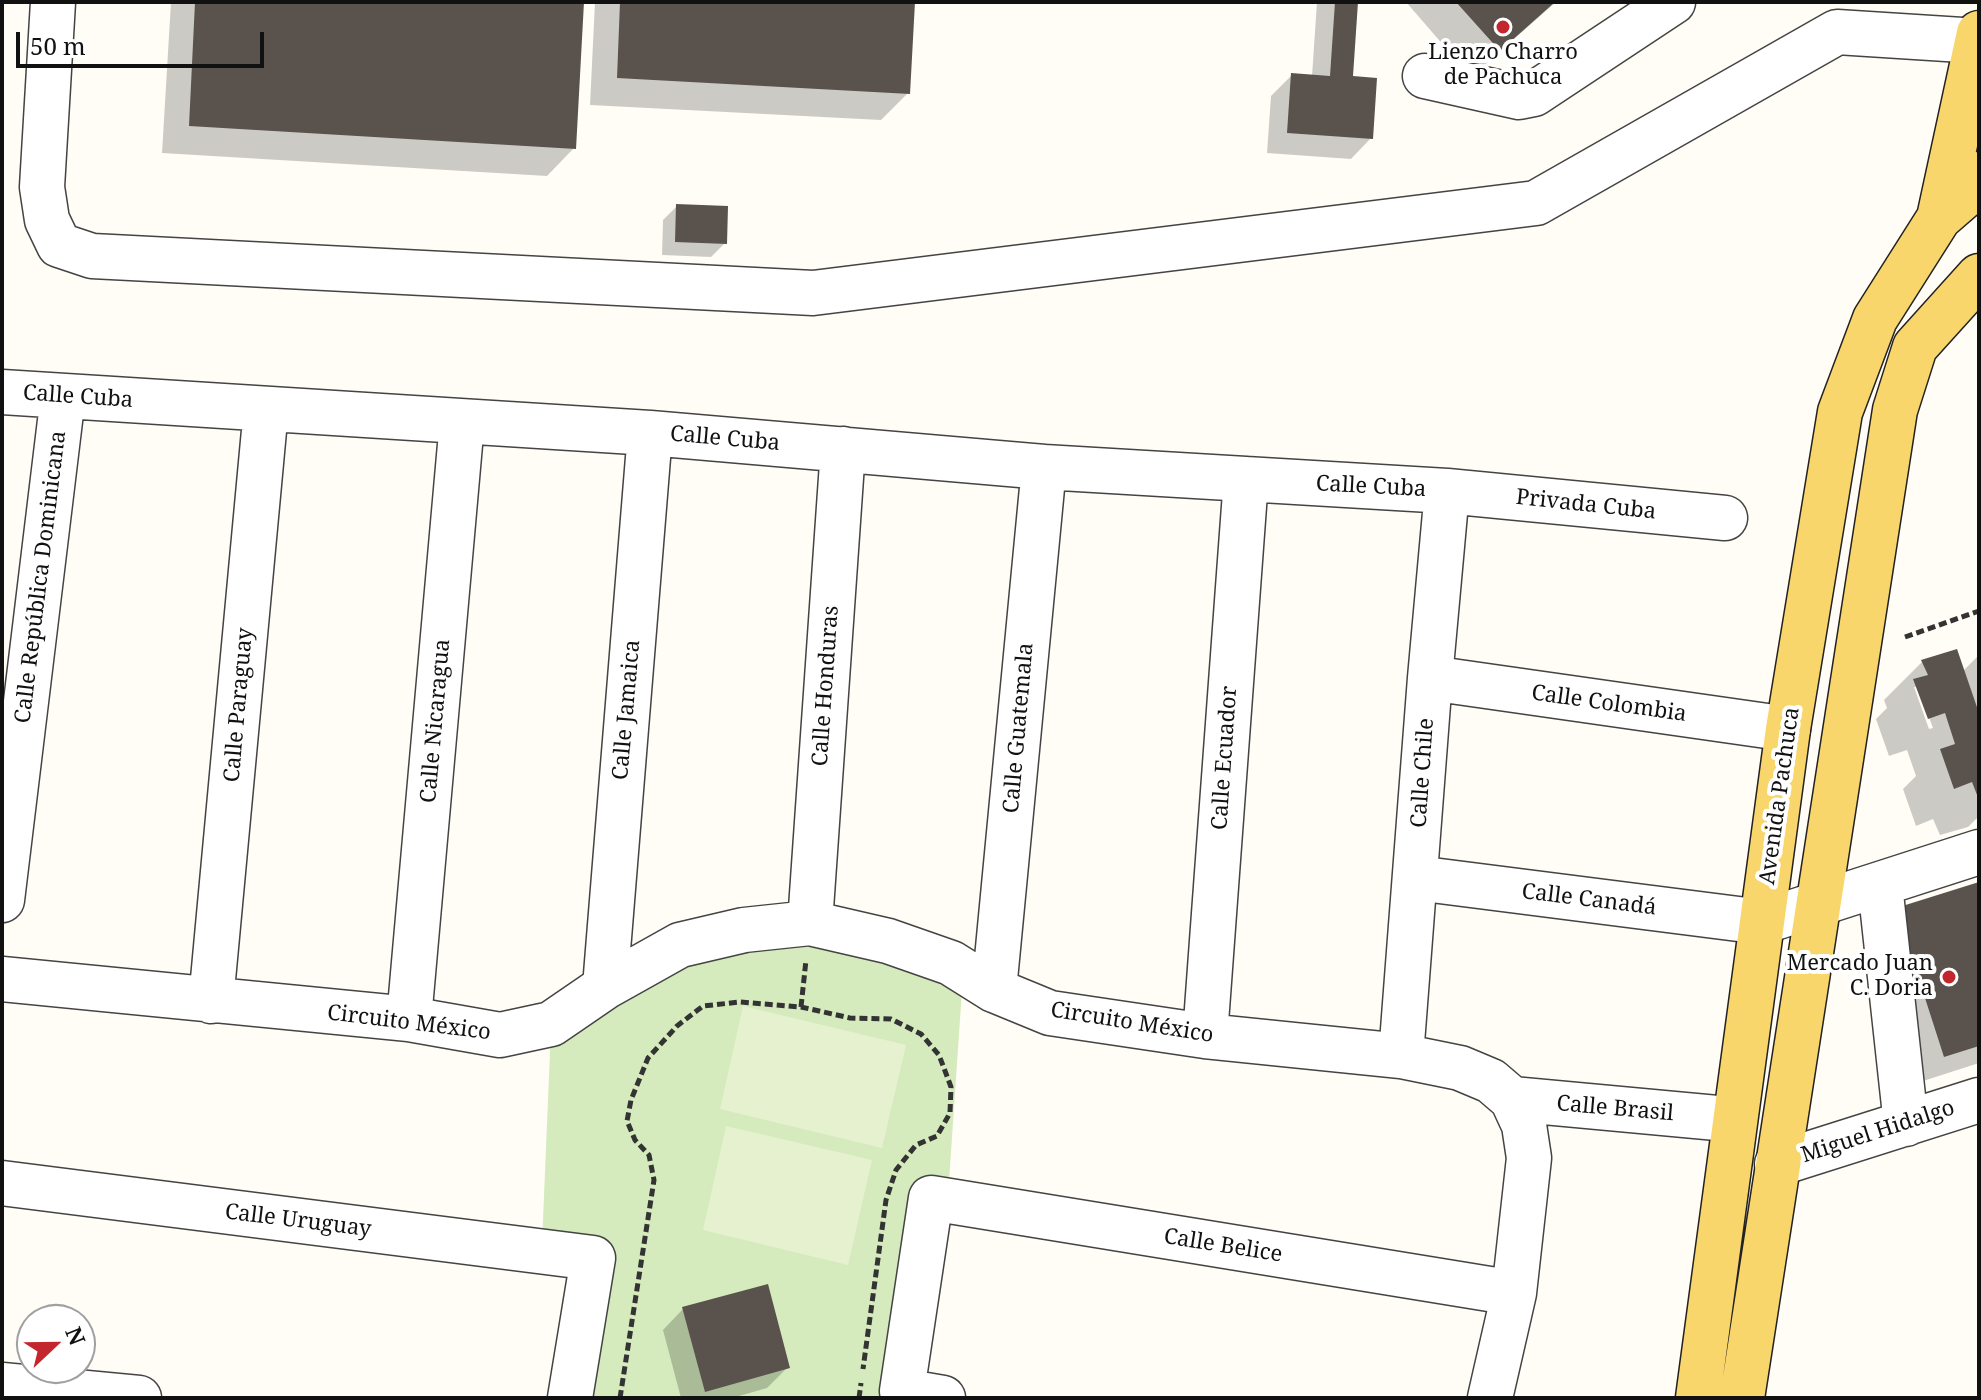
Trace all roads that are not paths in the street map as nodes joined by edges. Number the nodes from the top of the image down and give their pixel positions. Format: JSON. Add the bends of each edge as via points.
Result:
{"nodes":[{"id":1,"x":53,"y":2,"type":"edge"},
{"id":2,"x":1673,"y":2,"type":"edge"},
{"id":3,"x":1849,"y":17,"type":"edge"},
{"id":4,"x":1978,"y":37,"type":"edge"},
{"id":5,"x":1425,"y":76,"type":"dead end"},
{"id":6,"x":1979,"y":174,"type":"edge"},
{"id":7,"x":1959,"y":219,"type":"edge"},
{"id":8,"x":1979,"y":276,"type":"edge"},
{"id":9,"x":2,"y":392,"type":"edge"},
{"id":10,"x":63,"y":396,"type":"junction"},
{"id":11,"x":266,"y":409,"type":"junction"},
{"id":12,"x":462,"y":422,"type":"junction"},
{"id":13,"x":650,"y":433,"type":"junction"},
{"id":14,"x":843,"y":449,"type":"junction"},
{"id":15,"x":1044,"y":467,"type":"junction"},
{"id":16,"x":1246,"y":479,"type":"junction"},
{"id":17,"x":1447,"y":491,"type":"junction"},
{"id":18,"x":1725,"y":518,"type":"dead end"},
{"id":19,"x":1430,"y":678,"type":"junction"},
{"id":20,"x":1788,"y":729,"type":"junction"},
{"id":21,"x":1979,"y":852,"type":"edge"},
{"id":22,"x":1416,"y":878,"type":"junction"},
{"id":23,"x":1880,"y":885,"type":"junction"},
{"id":24,"x":2,"y":900,"type":"edge"},
{"id":25,"x":1817,"y":904,"type":"junction"},
{"id":26,"x":1762,"y":922,"type":"junction"},
{"id":27,"x":810,"y":923,"type":"junction"},
{"id":28,"x":2,"y":979,"type":"edge"},
{"id":29,"x":605,"y":987,"type":"junction"},
{"id":30,"x":994,"y":990,"type":"junction"},
{"id":31,"x":211,"y":1001,"type":"junction"},
{"id":32,"x":409,"y":1019,"type":"junction"},
{"id":33,"x":1205,"y":1036,"type":"junction"},
{"id":34,"x":1401,"y":1056,"type":"junction"},
{"id":35,"x":1512,"y":1099,"type":"junction"},
{"id":36,"x":1979,"y":1100,"type":"edge"},
{"id":37,"x":1717,"y":1118,"type":"dead end"},
{"id":38,"x":1906,"y":1124,"type":"junction"},
{"id":39,"x":1777,"y":1164,"type":"junction"},
{"id":40,"x":2,"y":1183,"type":"edge"},
{"id":41,"x":1514,"y":1293,"type":"junction"},
{"id":42,"x":2,"y":1385,"type":"edge"},
{"id":43,"x":922,"y":1395,"type":"edge"},
{"id":44,"x":139,"y":1398,"type":"edge"},
{"id":45,"x":570,"y":1398,"type":"edge"},
{"id":46,"x":1490,"y":1398,"type":"edge"},
{"id":47,"x":1698,"y":1398,"type":"edge"},
{"id":48,"x":1742,"y":1398,"type":"edge"}],
"edges":[{"from":1,"to":3,"type":"street","via":[[42,187],[47,220],[59,245],[92,256],[813,293],[1536,203]]},
{"from":2,"to":5,"type":"street","via":[[1534,94],[1519,97]]},
{"from":3,"to":4,"type":"street"},
{"from":4,"to":7,"type":"main road"},
{"from":6,"to":7,"type":"main road"},
{"from":7,"to":20,"type":"main road","name":"Avenida Pachuca","via":[[1875,319],[1840,412]]},
{"from":8,"to":25,"type":"main road","via":[[1915,347],[1895,410]]},
{"from":9,"to":10,"type":"street","name":"Calle Cuba"},
{"from":10,"to":11,"type":"street","name":"Calle Cuba"},
{"from":10,"to":24,"type":"street","name":"Calle República Dominicana"},
{"from":11,"to":12,"type":"street","name":"Calle Cuba"},
{"from":11,"to":31,"type":"street","name":"Calle Paraguay"},
{"from":12,"to":13,"type":"street","name":"Calle Cuba"},
{"from":12,"to":32,"type":"street","name":"Calle Nicaragua"},
{"from":13,"to":14,"type":"street","name":"Calle Cuba"},
{"from":13,"to":29,"type":"street","name":"Calle Jamaica"},
{"from":14,"to":15,"type":"street","name":"Calle Cuba"},
{"from":14,"to":27,"type":"street","name":"Calle Honduras"},
{"from":15,"to":16,"type":"street","name":"Calle Cuba"},
{"from":15,"to":30,"type":"street","name":"Calle Guatemala"},
{"from":16,"to":17,"type":"street","name":"Calle Cuba"},
{"from":16,"to":33,"type":"street","name":"Calle Ecuador"},
{"from":17,"to":18,"type":"street","name":"Privada Cuba"},
{"from":17,"to":19,"type":"street","name":"Calle Chile"},
{"from":19,"to":20,"type":"street","name":"Calle Colombia"},
{"from":19,"to":22,"type":"street","name":"Calle Chile"},
{"from":20,"to":26,"type":"main road","name":"Avenida Pachuca"},
{"from":21,"to":23,"type":"street"},
{"from":22,"to":26,"type":"street","name":"Calle Canadá"},
{"from":22,"to":34,"type":"street","name":"Calle Chile"},
{"from":23,"to":25,"type":"street"},
{"from":23,"to":38,"type":"street"},
{"from":25,"to":26,"type":"street"},
{"from":25,"to":39,"type":"main road"},
{"from":26,"to":47,"type":"main road","name":"Avenida Pachuca"},
{"from":27,"to":29,"type":"street","name":"Circuito México","via":[[744,930],[680,945]]},
{"from":27,"to":30,"type":"street","name":"Circuito México","via":[[951,963]]},
{"from":28,"to":31,"type":"street","name":"Circuito México"},
{"from":29,"to":32,"type":"street","name":"Circuito México","via":[[551,1024],[500,1035]]},
{"from":30,"to":33,"type":"street","name":"Circuito México","via":[[1050,1013]]},
{"from":31,"to":32,"type":"street","name":"Circuito México"},
{"from":33,"to":34,"type":"street","name":"Circuito México"},
{"from":34,"to":35,"type":"street","name":"Circuito México","via":[[1460,1068],[1491,1081]]},
{"from":35,"to":37,"type":"street","name":"Calle Brasil"},
{"from":35,"to":41,"type":"street","via":[[1524,1125],[1529,1158]]},
{"from":36,"to":38,"type":"street","name":"Miguel Hidalgo"},
{"from":38,"to":39,"type":"street","name":"Miguel Hidalgo"},
{"from":39,"to":48,"type":"main road"},
{"from":40,"to":45,"type":"street","name":"Calle Uruguay","via":[[593,1258]]},
{"from":41,"to":43,"type":"street","name":"Calle Belice","via":[[931,1198]]},
{"from":41,"to":46,"type":"street"},
{"from":42,"to":44,"type":"street"}]}
